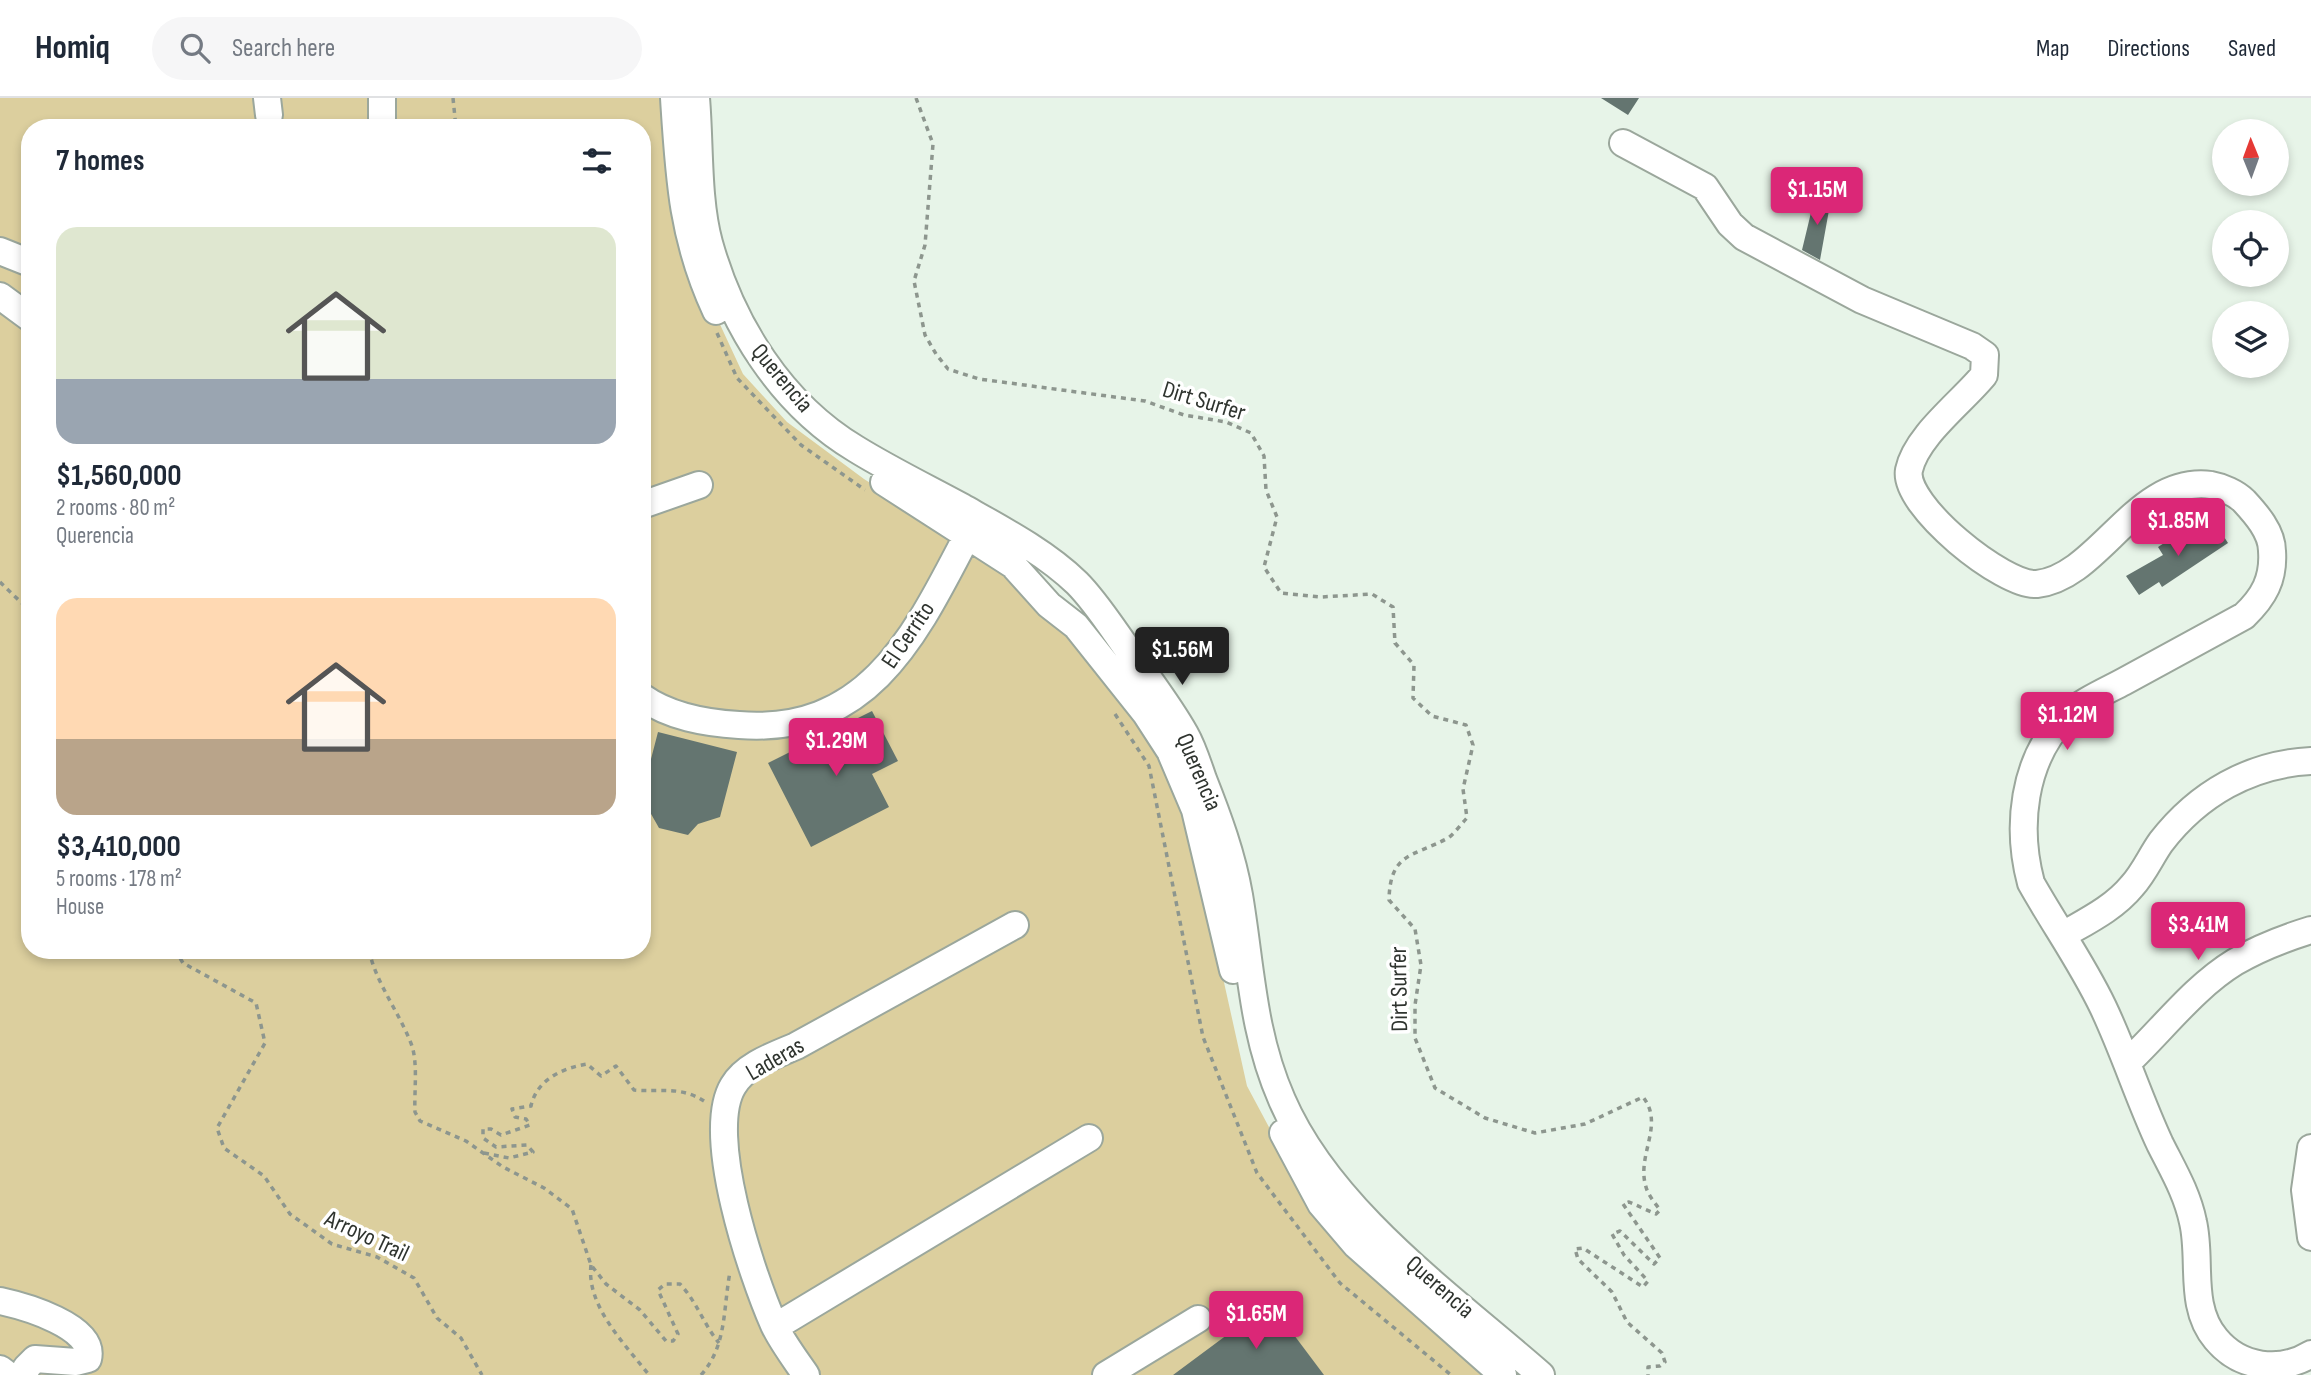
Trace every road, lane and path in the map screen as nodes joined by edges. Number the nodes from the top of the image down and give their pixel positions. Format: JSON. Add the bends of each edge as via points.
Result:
{"nodes":[{"id":1,"x":382,"y":98,"type":"edge"},
{"id":2,"x":453,"y":98,"type":"edge"},
{"id":3,"x":674,"y":98,"type":"edge"},
{"id":4,"x":696,"y":98,"type":"edge"},
{"id":5,"x":916,"y":98,"type":"edge"},
{"id":6,"x":382,"y":119,"type":"edge"},
{"id":7,"x":455,"y":119,"type":"edge"},
{"id":8,"x":1623,"y":143,"type":"dead end"},
{"id":9,"x":0,"y":251,"type":"edge"},
{"id":10,"x":21,"y":259,"type":"edge"},
{"id":11,"x":0,"y":296,"type":"edge"},
{"id":12,"x":21,"y":311,"type":"edge"},
{"id":13,"x":716,"y":332,"type":"dead end"},
{"id":14,"x":699,"y":485,"type":"dead end"},
{"id":15,"x":875,"y":497,"type":"dead end"},
{"id":16,"x":651,"y":502,"type":"edge"},
{"id":17,"x":972,"y":526,"type":"junction"},
{"id":18,"x":0,"y":582,"type":"edge"},
{"id":19,"x":21,"y":602,"type":"edge"},
{"id":20,"x":651,"y":701,"type":"edge"},
{"id":21,"x":1114,"y":712,"type":"dead end"},
{"id":22,"x":2311,"y":761,"type":"edge"},
{"id":23,"x":1015,"y":925,"type":"dead end"},
{"id":24,"x":2311,"y":930,"type":"edge"},
{"id":25,"x":2063,"y":935,"type":"junction"},
{"id":26,"x":181,"y":959,"type":"edge"},
{"id":27,"x":371,"y":959,"type":"edge"},
{"id":28,"x":2127,"y":1063,"type":"junction"},
{"id":29,"x":1267,"y":1082,"type":"junction"},
{"id":30,"x":723,"y":1114,"type":"junction"},
{"id":31,"x":1089,"y":1138,"type":"dead end"},
{"id":32,"x":2311,"y":1148,"type":"edge"},
{"id":33,"x":482,"y":1152,"type":"junction"},
{"id":34,"x":2311,"y":1237,"type":"edge"},
{"id":35,"x":745,"y":1244,"type":"junction"},
{"id":36,"x":591,"y":1265,"type":"junction"},
{"id":37,"x":0,"y":1301,"type":"edge"},
{"id":38,"x":1198,"y":1319,"type":"dead end"},
{"id":39,"x":775,"y":1327,"type":"junction"},
{"id":40,"x":719,"y":1343,"type":"junction"},
{"id":41,"x":2311,"y":1354,"type":"edge"},
{"id":42,"x":0,"y":1369,"type":"edge"},
{"id":43,"x":8,"y":1375,"type":"edge"},
{"id":44,"x":25,"y":1375,"type":"edge"},
{"id":45,"x":482,"y":1375,"type":"edge"},
{"id":46,"x":649,"y":1375,"type":"edge"},
{"id":47,"x":701,"y":1375,"type":"edge"},
{"id":48,"x":806,"y":1375,"type":"edge"},
{"id":49,"x":1106,"y":1375,"type":"edge"},
{"id":50,"x":1451,"y":1375,"type":"edge"},
{"id":51,"x":1503,"y":1375,"type":"edge"},
{"id":52,"x":1541,"y":1375,"type":"edge"},
{"id":53,"x":1648,"y":1375,"type":"edge"}],
"edges":[{"from":1,"to":6,"type":"street"},
{"from":2,"to":7,"type":"path"},
{"from":3,"to":17,"type":"street","name":"Querencia","via":[[685,226],[695,262],[747,367],[787,414],[815,438]]},
{"from":4,"to":17,"type":"street","name":"Querencia","via":[[708,239],[740,325],[760,358],[790,393],[852,447]]},
{"from":5,"to":53,"type":"path","name":"Dirt Surfer","via":[[933,145],[925,245],[914,281],[925,335],[947,369],[979,379],[1145,401],[1251,433],[1264,456],[1266,490],[1277,517],[1264,567],[1281,593],[1321,597],[1373,594],[1393,607],[1395,643],[1414,665],[1413,698],[1432,716],[1466,725],[1473,745],[1463,789],[1467,818],[1451,836],[1399,860],[1390,879],[1390,900],[1415,929],[1421,965],[1415,1038],[1435,1088],[1485,1118],[1510,1126],[1535,1133],[1585,1124],[1643,1097],[1651,1107],[1654,1124],[1643,1167],[1646,1189],[1660,1210],[1656,1214],[1629,1202],[1623,1204],[1660,1258],[1654,1264],[1620,1231],[1612,1234],[1648,1281],[1643,1287],[1583,1248],[1575,1249],[1578,1258],[1612,1292],[1627,1322],[1662,1353],[1665,1362],[1648,1367]]},
{"from":8,"to":25,"type":"street","via":[[1705,187],[1744,237],[1862,300],[1984,355],[1984,375],[1922,443],[1909,471],[1909,483],[1923,508],[2004,575],[2034,584],[2059,578],[2166,490],[2192,483],[2219,486],[2240,497],[2260,520],[2272,544],[2271,578],[2261,600],[2245,616],[2066,716],[2044,743],[2031,771],[2025,861],[2031,883]]},
{"from":9,"to":10,"type":"street"},
{"from":11,"to":12,"type":"street"},
{"from":13,"to":15,"type":"path","via":[[737,377],[801,446]]},
{"from":14,"to":16,"type":"street"},
{"from":17,"to":20,"type":"street","name":"El Cerrito","via":[[914,634],[894,661],[837,707],[787,724],[751,726],[692,720]]},
{"from":17,"to":29,"type":"street","name":"Querencia","via":[[1024,544],[1077,583],[1187,736],[1224,833],[1239,895]]},
{"from":18,"to":19,"type":"path"},
{"from":21,"to":50,"type":"path","via":[[1149,766],[1203,1037],[1257,1173],[1340,1283]]},
{"from":22,"to":25,"type":"street","via":[[2249,773],[2196,803],[2161,842],[2132,887],[2101,913]]},
{"from":23,"to":30,"type":"street","name":"Laderas","via":[[760,1062],[733,1084]]},
{"from":24,"to":28,"type":"street","via":[[2235,962]]},
{"from":25,"to":28,"type":"street","via":[[2102,1005]]},
{"from":26,"to":45,"type":"path","name":"Arroyo Trail","via":[[256,1003],[265,1043],[217,1128],[224,1148],[264,1176],[290,1214],[332,1244],[377,1257],[414,1278],[437,1318],[461,1338]]},
{"from":27,"to":33,"type":"path","via":[[413,1049],[415,1112],[420,1121]]},
{"from":28,"to":41,"type":"street","via":[[2183,1187],[2194,1224],[2200,1306],[2216,1340],[2234,1356],[2258,1366],[2297,1363]]},
{"from":29,"to":51,"type":"street","name":"Querencia","via":[[1294,1157],[1321,1204],[1356,1245]]},
{"from":29,"to":52,"type":"street","name":"Querencia","via":[[1337,1187],[1393,1245]]},
{"from":30,"to":33,"type":"path","via":[[692,1093],[634,1090],[617,1066],[601,1076],[587,1064],[564,1068],[534,1093],[531,1105],[512,1109],[514,1117],[526,1119],[530,1125],[525,1129],[501,1135],[483,1129],[483,1138],[496,1147],[527,1146],[533,1152],[509,1158]]},
{"from":30,"to":35,"type":"street","name":"Laderas","via":[[727,1167]]},
{"from":31,"to":39,"type":"street"},
{"from":32,"to":34,"type":"street","via":[[2305,1190]]},
{"from":33,"to":36,"type":"path","via":[[572,1209]]},
{"from":35,"to":39,"type":"street","name":"Laderas"},
{"from":35,"to":40,"type":"path","via":[[732,1262]]},
{"from":36,"to":40,"type":"path","via":[[666,1341],[673,1341],[678,1334],[659,1290],[665,1284],[680,1284]]},
{"from":36,"to":46,"type":"path","via":[[589,1281],[597,1304]]},
{"from":37,"to":44,"type":"street","via":[[60,1322],[87,1346],[88,1359],[35,1359]]},
{"from":38,"to":49,"type":"street"},
{"from":39,"to":48,"type":"street","name":"Laderas"},
{"from":40,"to":47,"type":"path","via":[[714,1360]]},
{"from":42,"to":43,"type":"street"}]}
